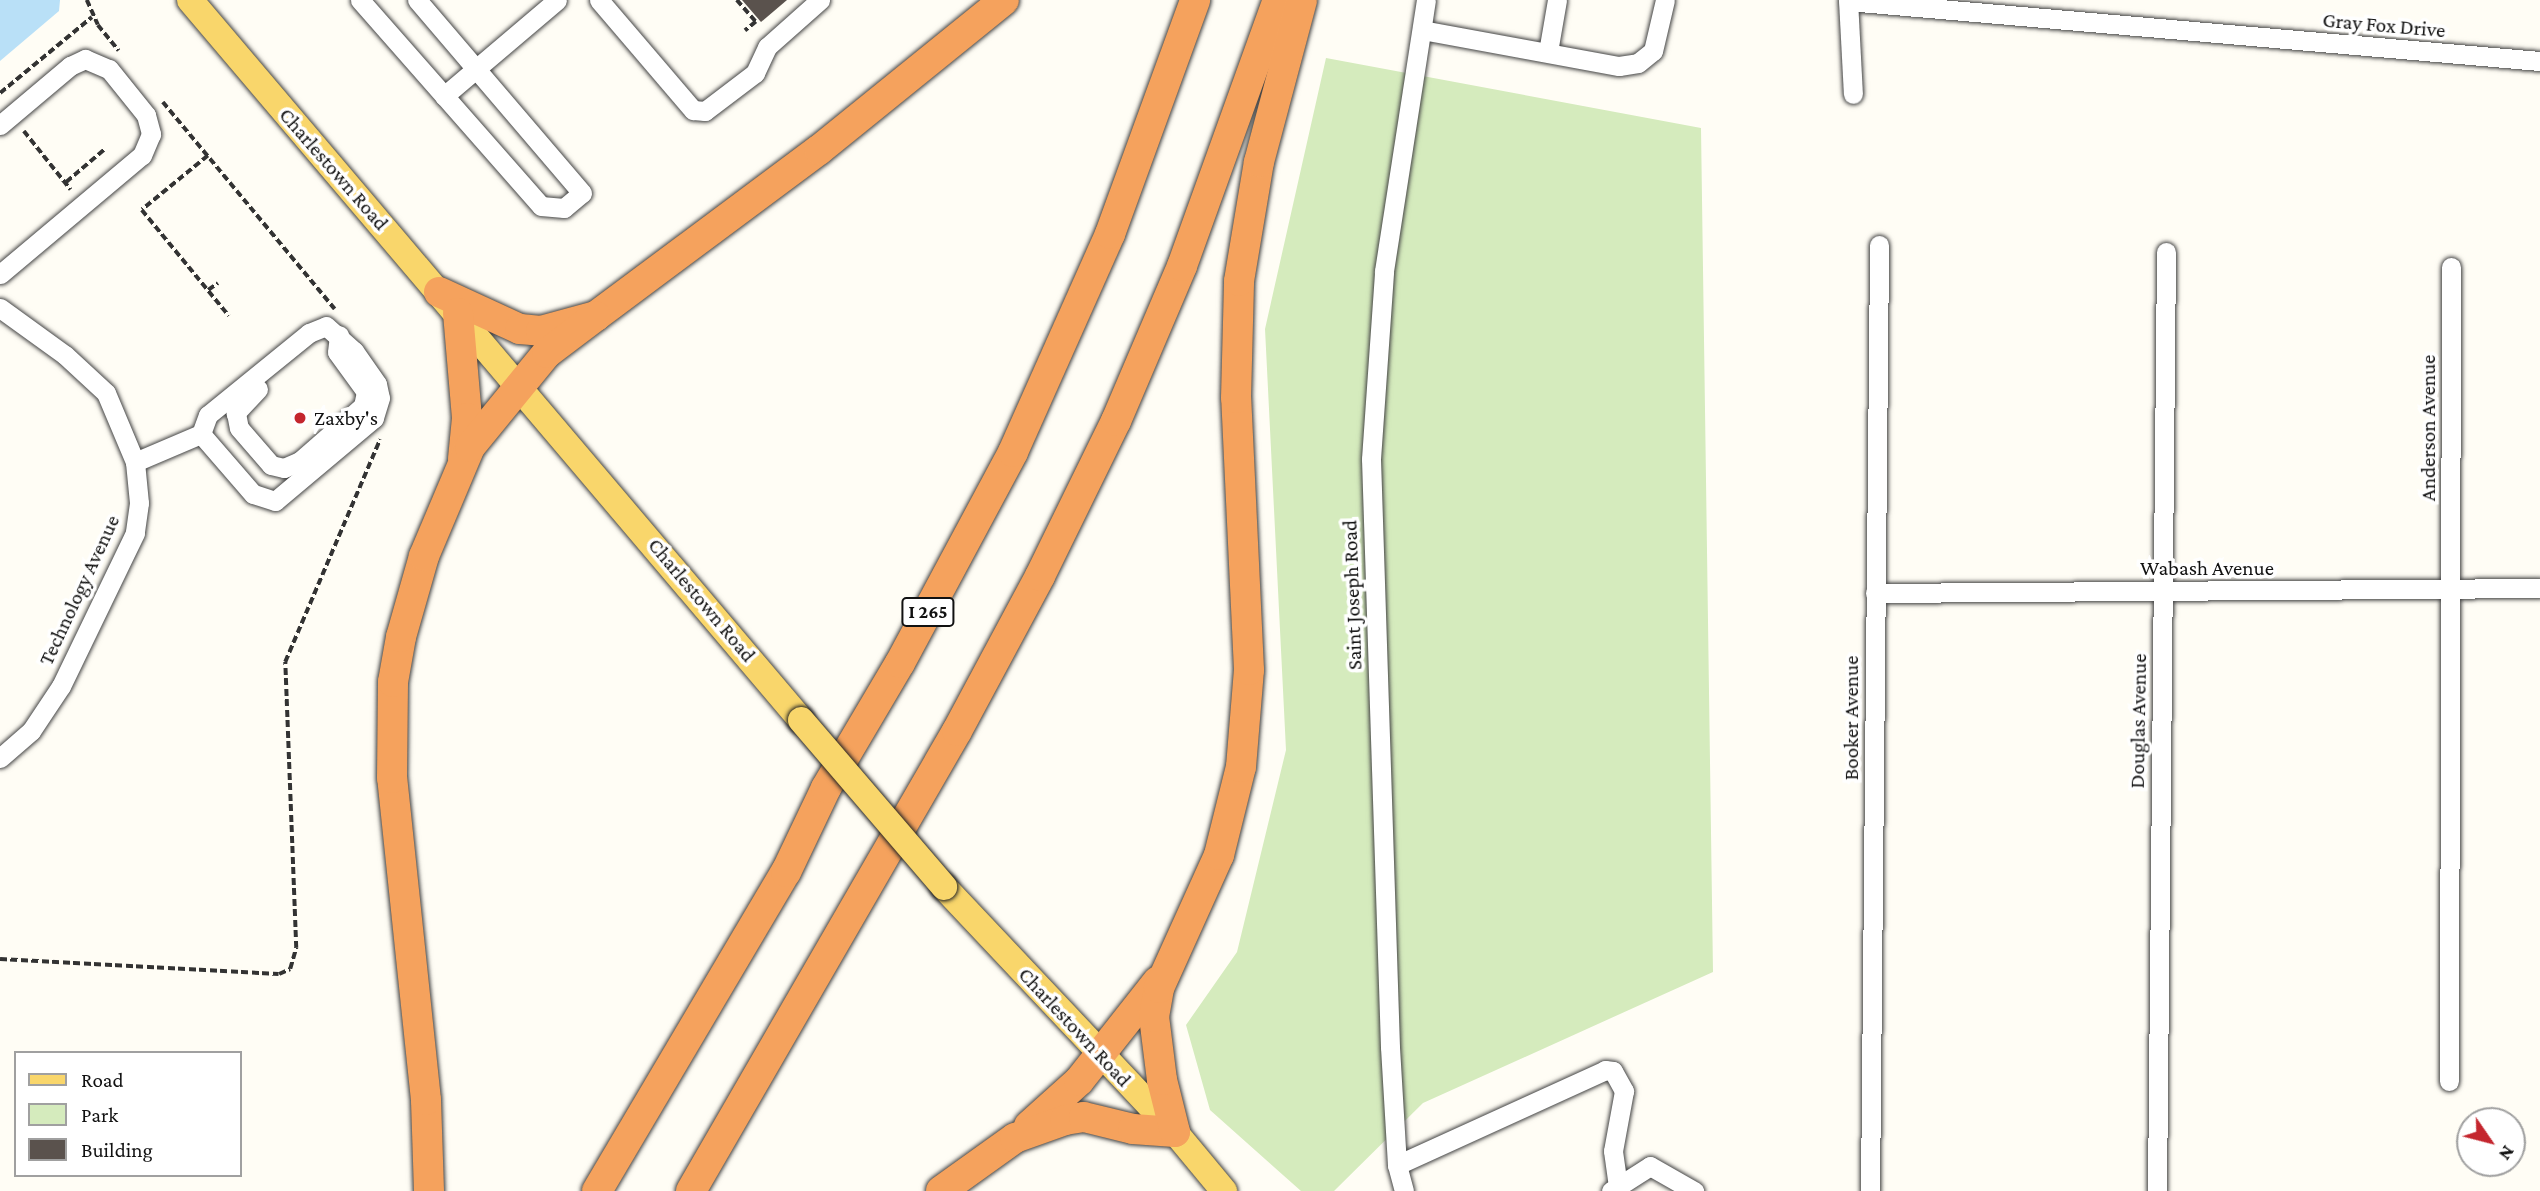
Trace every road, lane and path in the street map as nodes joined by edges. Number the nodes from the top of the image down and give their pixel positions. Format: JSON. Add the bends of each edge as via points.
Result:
{"nodes":[{"id":1,"x":87,"y":0,"type":"edge"},
{"id":2,"x":190,"y":0,"type":"edge"},
{"id":3,"x":360,"y":0,"type":"edge"},
{"id":4,"x":417,"y":0,"type":"edge"},
{"id":5,"x":557,"y":0,"type":"edge"},
{"id":6,"x":599,"y":0,"type":"edge"},
{"id":7,"x":737,"y":0,"type":"edge"},
{"id":8,"x":820,"y":0,"type":"edge"},
{"id":9,"x":1004,"y":0,"type":"edge"},
{"id":10,"x":1195,"y":0,"type":"edge"},
{"id":11,"x":1278,"y":0,"type":"edge"},
{"id":12,"x":1302,"y":0,"type":"edge"},
{"id":13,"x":1426,"y":0,"type":"edge"},
{"id":14,"x":1557,"y":0,"type":"edge"},
{"id":15,"x":1665,"y":0,"type":"edge"},
{"id":16,"x":1848,"y":0,"type":"edge"},
{"id":17,"x":92,"y":16,"type":"junction"},
{"id":18,"x":1422,"y":30,"type":"junction"},
{"id":19,"x":745,"y":31,"type":"dead end"},
{"id":20,"x":1548,"y":52,"type":"junction"},
{"id":21,"x":124,"y":56,"type":"dead end"},
{"id":22,"x":2540,"y":61,"type":"edge"},
{"id":23,"x":476,"y":69,"type":"junction"},
{"id":24,"x":0,"y":93,"type":"edge"},
{"id":25,"x":1853,"y":93,"type":"dead end"},
{"id":26,"x":444,"y":96,"type":"junction"},
{"id":27,"x":159,"y":98,"type":"dead end"},
{"id":28,"x":6,"y":120,"type":"edge"},
{"id":29,"x":106,"y":148,"type":"dead end"},
{"id":30,"x":208,"y":156,"type":"junction"},
{"id":31,"x":66,"y":181,"type":"junction"},
{"id":32,"x":64,"y":195,"type":"dead end"},
{"id":33,"x":1879,"y":245,"type":"dead end"},
{"id":34,"x":2166,"y":252,"type":"dead end"},
{"id":35,"x":2451,"y":267,"type":"dead end"},
{"id":36,"x":0,"y":274,"type":"edge"},
{"id":37,"x":218,"y":283,"type":"dead end"},
{"id":38,"x":208,"y":290,"type":"junction"},
{"id":39,"x":448,"y":303,"type":"junction"},
{"id":40,"x":0,"y":308,"type":"edge"},
{"id":41,"x":339,"y":314,"type":"dead end"},
{"id":42,"x":229,"y":316,"type":"dead end"},
{"id":43,"x":596,"y":316,"type":"junction"},
{"id":44,"x":309,"y":333,"type":"junction"},
{"id":45,"x":338,"y":335,"type":"junction"},
{"id":46,"x":520,"y":386,"type":"junction"},
{"id":47,"x":386,"y":427,"type":"dead end"},
{"id":48,"x":201,"y":434,"type":"junction"},
{"id":49,"x":135,"y":462,"type":"junction"},
{"id":50,"x":462,"y":464,"type":"junction"},
{"id":51,"x":2540,"y":588,"type":"edge"},
{"id":52,"x":2450,"y":589,"type":"junction"},
{"id":53,"x":2162,"y":590,"type":"junction"},
{"id":54,"x":1875,"y":593,"type":"junction"},
{"id":55,"x":0,"y":758,"type":"edge"},
{"id":56,"x":0,"y":959,"type":"edge"},
{"id":57,"x":1169,"y":964,"type":"junction"},
{"id":58,"x":1099,"y":1053,"type":"junction"},
{"id":59,"x":2449,"y":1081,"type":"dead end"},
{"id":60,"x":1175,"y":1132,"type":"junction"},
{"id":61,"x":1015,"y":1138,"type":"junction"},
{"id":62,"x":1398,"y":1165,"type":"junction"},
{"id":63,"x":1614,"y":1188,"type":"edge"},
{"id":64,"x":429,"y":1191,"type":"edge"},
{"id":65,"x":597,"y":1191,"type":"edge"},
{"id":66,"x":691,"y":1191,"type":"edge"},
{"id":67,"x":941,"y":1191,"type":"edge"},
{"id":68,"x":1224,"y":1191,"type":"edge"},
{"id":69,"x":1405,"y":1191,"type":"edge"},
{"id":70,"x":1694,"y":1191,"type":"edge"},
{"id":71,"x":1870,"y":1191,"type":"edge"},
{"id":72,"x":2157,"y":1191,"type":"edge"}],
"edges":[{"from":1,"to":17,"type":"path"},
{"from":2,"to":39,"type":"main road","name":"Charlestown Road"},
{"from":3,"to":26,"type":"street"},
{"from":4,"to":23,"type":"street"},
{"from":5,"to":23,"type":"street"},
{"from":6,"to":8,"type":"street","via":[[693,110],[705,111],[755,73],[767,47]]},
{"from":7,"to":19,"type":"path","via":[[756,22]]},
{"from":9,"to":43,"type":"highway","via":[[819,150]]},
{"from":10,"to":65,"type":"highway","number":"I 265","via":[[1110,233],[1013,453],[900,663],[826,788],[786,872]]},
{"from":11,"to":66,"type":"highway","via":[[1182,266],[1064,528],[957,731]]},
{"from":12,"to":57,"type":"highway","via":[[1259,162],[1239,281],[1236,386],[1249,670],[1241,767],[1219,855]]},
{"from":13,"to":18,"type":"street","name":"Saint Joseph Road"},
{"from":14,"to":20,"type":"street"},
{"from":15,"to":20,"type":"street","via":[[1653,51],[1638,62],[1619,65]]},
{"from":16,"to":22,"type":"street","name":"Gray Fox Drive"},
{"from":16,"to":25,"type":"street"},
{"from":17,"to":21,"type":"path"},
{"from":17,"to":24,"type":"path"},
{"from":18,"to":20,"type":"street"},
{"from":18,"to":62,"type":"street","name":"Saint Joseph Road","via":[[1384,271],[1371,459]]},
{"from":23,"to":26,"type":"street"},
{"from":23,"to":26,"type":"street","via":[[582,193],[564,208],[541,206]]},
{"from":27,"to":30,"type":"path"},
{"from":28,"to":31,"type":"path"},
{"from":28,"to":36,"type":"street","via":[[70,66],[94,60],[109,69],[146,116],[150,140],[142,155]]},
{"from":29,"to":31,"type":"path"},
{"from":30,"to":38,"type":"path","via":[[142,210]]},
{"from":30,"to":41,"type":"path"},
{"from":31,"to":32,"type":"path","via":[[72,189]]},
{"from":33,"to":54,"type":"street","name":"Booker Avenue"},
{"from":34,"to":53,"type":"street","name":"Douglas Avenue"},
{"from":35,"to":52,"type":"street","name":"Anderson Avenue"},
{"from":37,"to":38,"type":"path"},
{"from":38,"to":42,"type":"path"},
{"from":39,"to":43,"type":"highway","via":[[520,329],[541,331]]},
{"from":39,"to":46,"type":"main road","name":"Charlestown Road"},
{"from":39,"to":50,"type":"highway","via":[[467,418]]},
{"from":40,"to":49,"type":"street","name":"Technology Avenue","via":[[102,388]]},
{"from":43,"to":46,"type":"highway","via":[[547,354]]},
{"from":44,"to":45,"type":"street","via":[[326,326]]},
{"from":44,"to":45,"type":"street","via":[[305,350],[244,400],[236,412],[239,428],[271,465],[284,468],[300,461],[363,406],[366,392],[337,352]]},
{"from":44,"to":48,"type":"street","via":[[208,415]]},
{"from":45,"to":48,"type":"street","via":[[377,384],[378,408],[357,436],[286,495],[267,501],[253,494]]},
{"from":46,"to":50,"type":"highway"},
{"from":46,"to":58,"type":"main road","name":"Charlestown Road","bridge":true,"via":[[944,887]]},
{"from":47,"to":56,"type":"path","via":[[285,662],[296,948],[290,969],[279,974]]},
{"from":48,"to":49,"type":"street"},
{"from":49,"to":55,"type":"street","name":"Technology Avenue","via":[[138,520],[129,546],[61,685],[31,731]]},
{"from":50,"to":64,"type":"highway","via":[[411,595],[393,682],[392,778],[426,1100]]},
{"from":51,"to":52,"type":"street","name":"Wabash Avenue"},
{"from":52,"to":53,"type":"street","name":"Wabash Avenue"},
{"from":52,"to":59,"type":"street","name":"Anderson Avenue"},
{"from":53,"to":54,"type":"street","name":"Wabash Avenue"},
{"from":53,"to":72,"type":"street","name":"Douglas Avenue"},
{"from":54,"to":71,"type":"street","name":"Booker Avenue"},
{"from":57,"to":58,"type":"highway"},
{"from":57,"to":60,"type":"highway","via":[[1154,1017]]},
{"from":58,"to":60,"type":"main road","name":"Charlestown Road"},
{"from":58,"to":61,"type":"highway","via":[[1079,1081]]},
{"from":60,"to":61,"type":"highway","via":[[1133,1129],[1084,1117]]},
{"from":60,"to":68,"type":"main road","name":"Charlestown Road"},
{"from":61,"to":67,"type":"highway"},
{"from":62,"to":63,"type":"street","via":[[1605,1070],[1613,1071],[1624,1091],[1613,1151]]},
{"from":62,"to":69,"type":"street","name":"Saint Joseph Road"},
{"from":63,"to":70,"type":"street","via":[[1650,1166]]}]}
